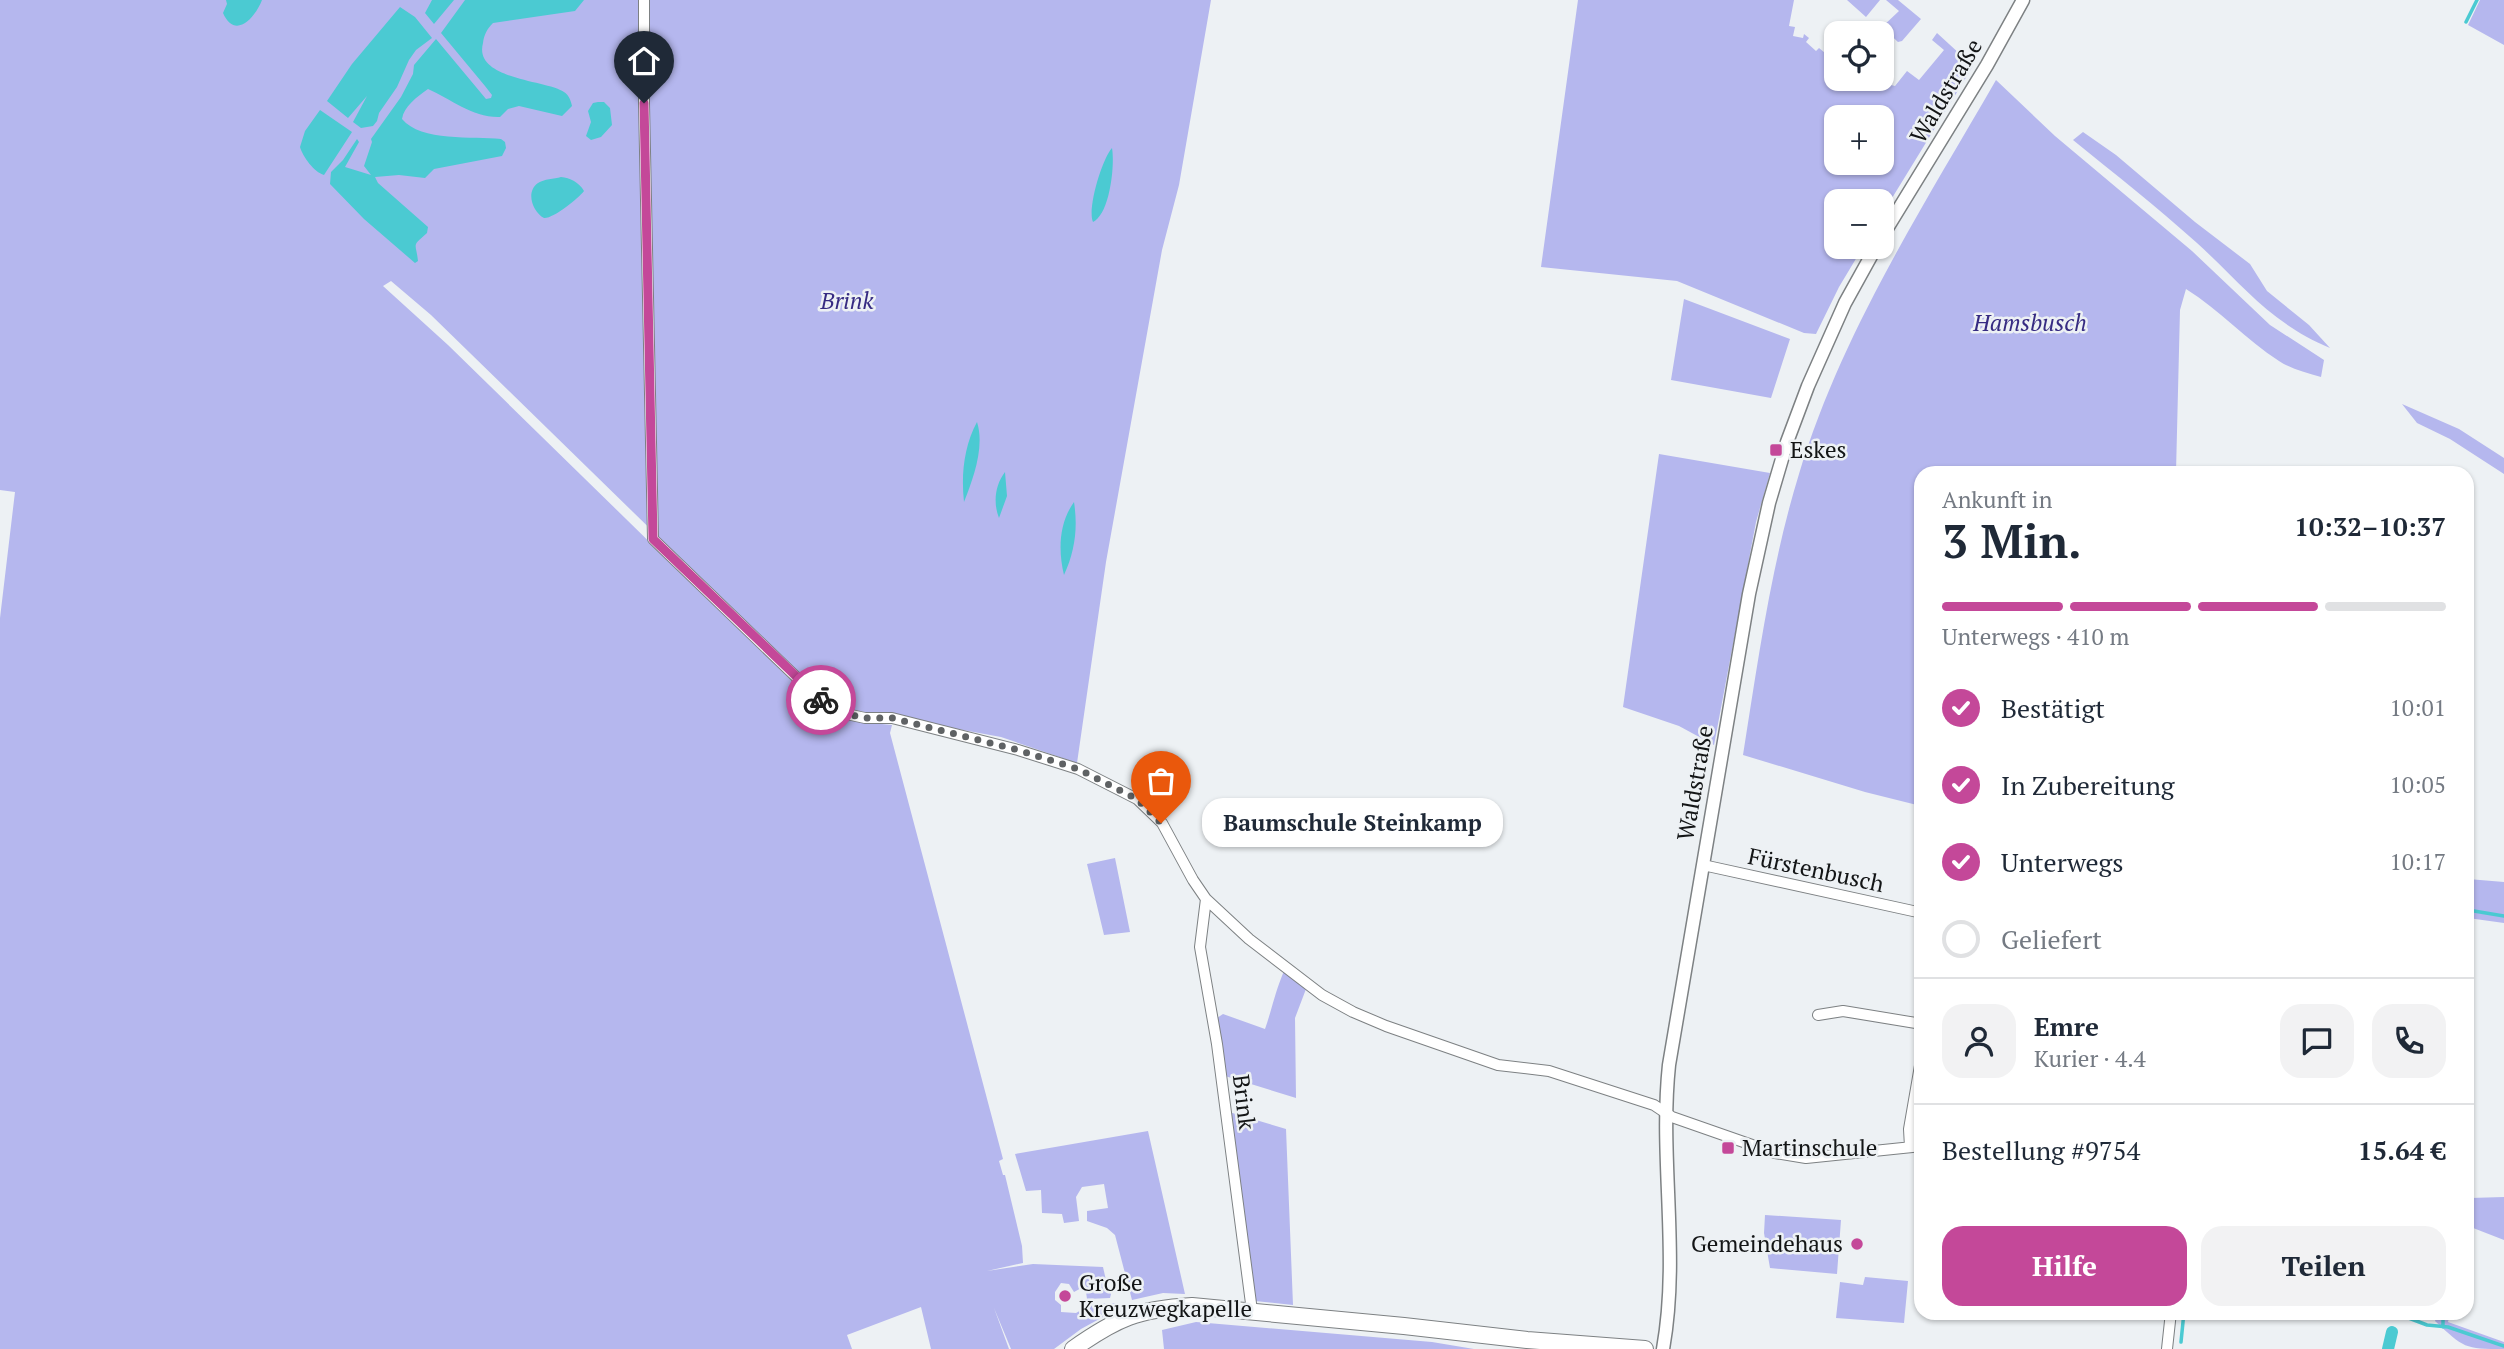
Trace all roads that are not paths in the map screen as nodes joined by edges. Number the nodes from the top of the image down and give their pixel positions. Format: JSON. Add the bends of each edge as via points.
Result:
{"nodes":[{"id":1,"x":644,"y":0,"type":"edge"},
{"id":2,"x":2022,"y":0,"type":"edge"},
{"id":3,"x":1894,"y":217,"type":"edge"},
{"id":4,"x":1870,"y":259,"type":"edge"},
{"id":5,"x":1703,"y":865,"type":"junction"},
{"id":6,"x":1206,"y":899,"type":"junction"},
{"id":7,"x":1914,"y":911,"type":"edge"},
{"id":8,"x":1818,"y":1015,"type":"dead end"},
{"id":9,"x":1914,"y":1023,"type":"edge"},
{"id":10,"x":1914,"y":1100,"type":"edge"},
{"id":11,"x":1665,"y":1112,"type":"junction"},
{"id":12,"x":1910,"y":1147,"type":"junction"},
{"id":13,"x":1914,"y":1147,"type":"edge"},
{"id":14,"x":1252,"y":1311,"type":"junction"},
{"id":15,"x":2170,"y":1320,"type":"edge"},
{"id":16,"x":1073,"y":1349,"type":"edge"},
{"id":17,"x":1645,"y":1349,"type":"edge"},
{"id":18,"x":1663,"y":1349,"type":"edge"},
{"id":19,"x":2167,"y":1349,"type":"edge"}],
"edges":[{"from":1,"to":6,"type":"street","via":[[653,539],[819,699],[842,713],[892,718],[1018,750],[1078,769],[1137,799],[1161,823]]},
{"from":2,"to":3,"type":"street","name":"Waldstraße"},
{"from":4,"to":5,"type":"street","name":"Waldstraße","via":[[1825,346],[1774,486],[1749,594]]},
{"from":5,"to":7,"type":"street","name":"Fürstenbusch"},
{"from":5,"to":11,"type":"street","name":"Waldstraße"},
{"from":6,"to":11,"type":"street","via":[[1270,957],[1353,1012],[1499,1065],[1549,1071]]},
{"from":6,"to":14,"type":"street","name":"Brink","via":[[1200,947]]},
{"from":8,"to":9,"type":"street","via":[[1843,1011]]},
{"from":10,"to":12,"type":"street"},
{"from":11,"to":12,"type":"street","via":[[1785,1155],[1806,1158]]},
{"from":11,"to":18,"type":"street","name":"Waldstraße","via":[[1670,1298]]},
{"from":12,"to":13,"type":"street"},
{"from":14,"to":16,"type":"main road","via":[[1192,1306],[1149,1310],[1113,1323]]},
{"from":14,"to":17,"type":"main road"},
{"from":15,"to":19,"type":"street"}]}
